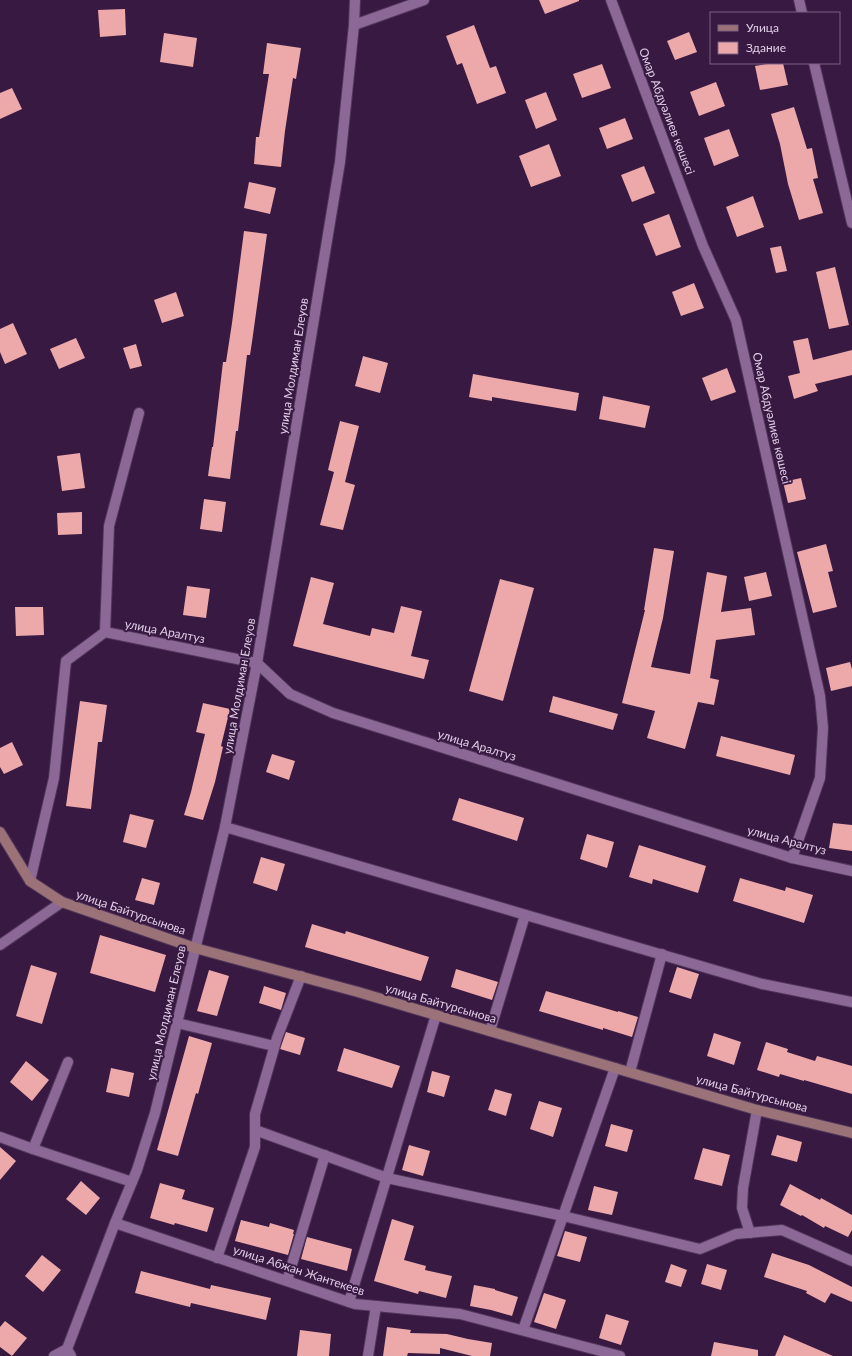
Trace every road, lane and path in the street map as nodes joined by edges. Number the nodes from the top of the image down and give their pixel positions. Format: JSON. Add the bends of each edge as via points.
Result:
{"nodes":[{"id":1,"x":355,"y":0,"type":"edge"},
{"id":2,"x":424,"y":0,"type":"edge"},
{"id":3,"x":611,"y":0,"type":"edge"},
{"id":4,"x":799,"y":0,"type":"edge"},
{"id":5,"x":802,"y":12,"type":"edge"},
{"id":6,"x":354,"y":25,"type":"junction"},
{"id":7,"x":814,"y":64,"type":"edge"},
{"id":8,"x":852,"y":224,"type":"edge"},
{"id":9,"x":139,"y":413,"type":"dead end"},
{"id":10,"x":105,"y":632,"type":"junction"},
{"id":11,"x":257,"y":663,"type":"junction"},
{"id":12,"x":225,"y":827,"type":"junction"},
{"id":13,"x":0,"y":832,"type":"edge"},
{"id":14,"x":792,"y":858,"type":"junction"},
{"id":15,"x":852,"y":870,"type":"edge"},
{"id":16,"x":30,"y":881,"type":"junction"},
{"id":17,"x":62,"y":902,"type":"junction"},
{"id":18,"x":525,"y":915,"type":"junction"},
{"id":19,"x":0,"y":944,"type":"edge"},
{"id":20,"x":195,"y":948,"type":"junction"},
{"id":21,"x":662,"y":954,"type":"junction"},
{"id":22,"x":301,"y":976,"type":"junction"},
{"id":23,"x":852,"y":1002,"type":"edge"},
{"id":24,"x":436,"y":1015,"type":"junction"},
{"id":25,"x":177,"y":1023,"type":"junction"},
{"id":26,"x":490,"y":1031,"type":"junction"},
{"id":27,"x":274,"y":1046,"type":"junction"},
{"id":28,"x":68,"y":1062,"type":"dead end"},
{"id":29,"x":615,"y":1068,"type":"junction"},
{"id":30,"x":630,"y":1072,"type":"junction"},
{"id":31,"x":757,"y":1110,"type":"junction"},
{"id":32,"x":255,"y":1130,"type":"junction"},
{"id":33,"x":852,"y":1133,"type":"edge"},
{"id":34,"x":0,"y":1137,"type":"edge"},
{"id":35,"x":33,"y":1149,"type":"junction"},
{"id":36,"x":325,"y":1155,"type":"junction"},
{"id":37,"x":387,"y":1178,"type":"junction"},
{"id":38,"x":132,"y":1182,"type":"junction"},
{"id":39,"x":563,"y":1216,"type":"junction"},
{"id":40,"x":115,"y":1223,"type":"junction"},
{"id":41,"x":750,"y":1233,"type":"junction"},
{"id":42,"x":217,"y":1258,"type":"junction"},
{"id":43,"x":852,"y":1261,"type":"edge"},
{"id":44,"x":287,"y":1281,"type":"junction"},
{"id":45,"x":349,"y":1302,"type":"junction"},
{"id":46,"x":376,"y":1306,"type":"junction"},
{"id":47,"x":523,"y":1330,"type":"junction"},
{"id":48,"x":69,"y":1352,"type":"edge"},
{"id":49,"x":54,"y":1356,"type":"edge"},
{"id":50,"x":368,"y":1356,"type":"edge"},
{"id":51,"x":620,"y":1356,"type":"edge"}],
"edges":[{"from":1,"to":6,"type":"street","name":"улица Молдиман Елеуов"},
{"from":2,"to":6,"type":"street"},
{"from":3,"to":14,"type":"street","name":"Омар Абдуәлиев көшесі","via":[[703,246],[736,320],[820,696],[823,728],[820,778]]},
{"from":4,"to":5,"type":"street"},
{"from":6,"to":11,"type":"street","name":"улица Молдиман Елеуов","via":[[340,162]]},
{"from":7,"to":8,"type":"street"},
{"from":9,"to":10,"type":"street","via":[[109,526]]},
{"from":10,"to":11,"type":"street","name":"улица Аралтуз"},
{"from":10,"to":16,"type":"street","via":[[66,661],[54,778]]},
{"from":11,"to":12,"type":"street","name":"улица Молдиман Елеуов"},
{"from":11,"to":14,"type":"street","name":"улица Аралтуз","via":[[290,694],[333,713]]},
{"from":12,"to":18,"type":"street"},
{"from":12,"to":20,"type":"street","name":"улица Молдиман Елеуов"},
{"from":13,"to":16,"type":"street","name":"улица Байтурсынова"},
{"from":14,"to":15,"type":"street","name":"улица Аралтуз"},
{"from":16,"to":17,"type":"street","name":"улица Байтурсынова"},
{"from":17,"to":19,"type":"street"},
{"from":17,"to":20,"type":"street","name":"улица Байтурсынова"},
{"from":18,"to":21,"type":"street"},
{"from":18,"to":26,"type":"street"},
{"from":20,"to":22,"type":"street","name":"улица Байтурсынова"},
{"from":20,"to":25,"type":"street","name":"улица Молдиман Елеуов"},
{"from":21,"to":23,"type":"street","via":[[762,984]]},
{"from":21,"to":30,"type":"street"},
{"from":22,"to":24,"type":"street","name":"улица Байтурсынова"},
{"from":22,"to":27,"type":"street"},
{"from":24,"to":26,"type":"street","name":"улица Байтурсынова"},
{"from":24,"to":37,"type":"street"},
{"from":25,"to":27,"type":"street"},
{"from":25,"to":38,"type":"street","name":"улица Молдиман Елеуов","via":[[155,1113]]},
{"from":26,"to":29,"type":"street","name":"улица Байтурсынова"},
{"from":27,"to":32,"type":"street","via":[[255,1114]]},
{"from":28,"to":35,"type":"street"},
{"from":29,"to":30,"type":"street","name":"улица Байтурсынова"},
{"from":29,"to":39,"type":"street"},
{"from":30,"to":31,"type":"street","name":"улица Байтурсынова"},
{"from":31,"to":33,"type":"street","name":"улица Байтурсынова"},
{"from":31,"to":41,"type":"street","via":[[743,1188],[742,1208]]},
{"from":32,"to":36,"type":"street"},
{"from":32,"to":42,"type":"street","via":[[255,1147]]},
{"from":34,"to":35,"type":"street"},
{"from":35,"to":38,"type":"street"},
{"from":36,"to":37,"type":"street"},
{"from":36,"to":44,"type":"street"},
{"from":37,"to":39,"type":"street"},
{"from":37,"to":45,"type":"street"},
{"from":38,"to":40,"type":"street","name":"улица Молдиман Елеуов"},
{"from":39,"to":41,"type":"street","via":[[700,1249],[736,1234]]},
{"from":39,"to":47,"type":"street"},
{"from":40,"to":42,"type":"street","name":"улица Абжан Жантекеев"},
{"from":40,"to":48,"type":"street","name":"улица Молдиман Елеуов"},
{"from":41,"to":43,"type":"street","via":[[782,1230]]},
{"from":42,"to":44,"type":"street","name":"улица Абжан Жантекеев"},
{"from":44,"to":45,"type":"street","name":"улица Абжан Жантекеев"},
{"from":45,"to":46,"type":"street","name":"улица Абжан Жантекеев"},
{"from":46,"to":47,"type":"street","name":"улица Абжан Жантекеев","via":[[460,1314]]},
{"from":46,"to":50,"type":"street"},
{"from":47,"to":51,"type":"street","name":"улица Абжан Жантекеев"},
{"from":48,"to":49,"type":"street"}]}
